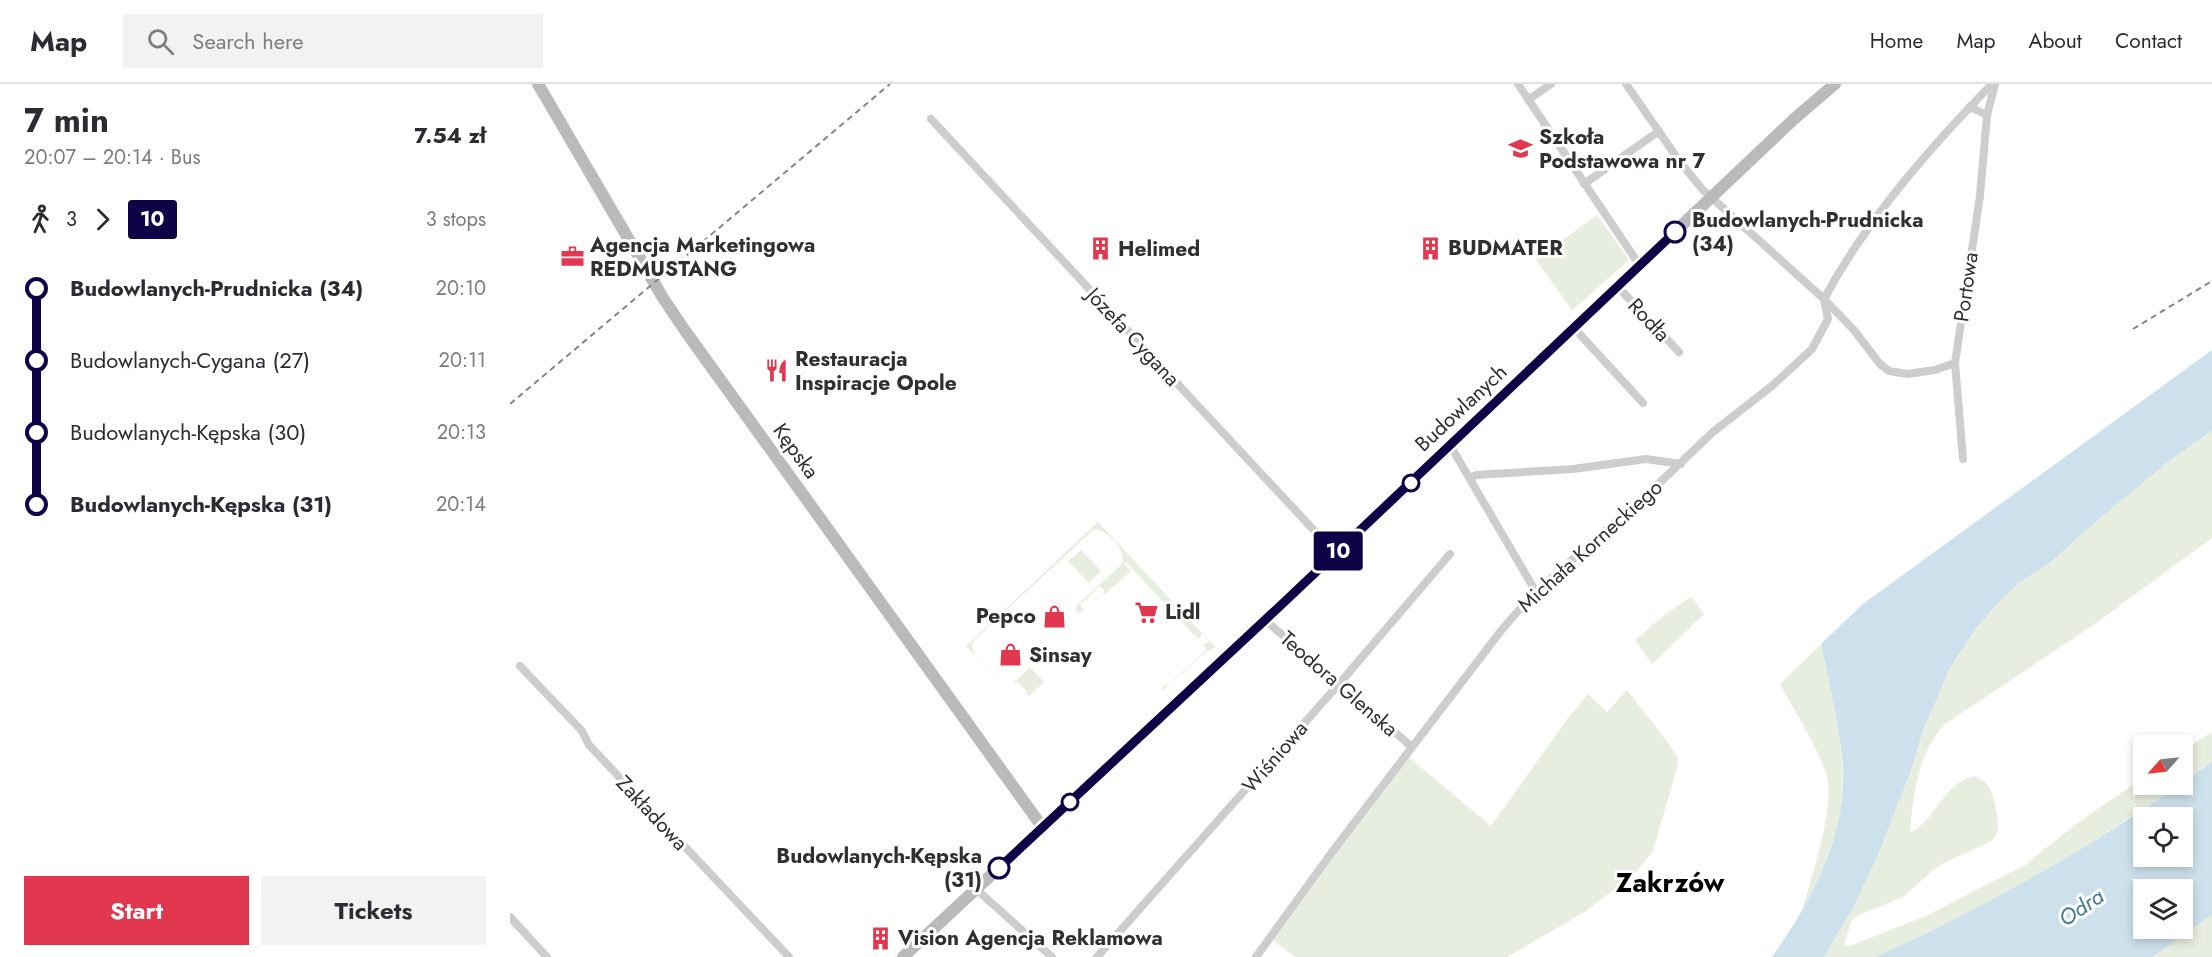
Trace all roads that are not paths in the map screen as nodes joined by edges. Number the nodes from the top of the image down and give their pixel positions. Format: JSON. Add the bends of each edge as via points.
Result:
{"nodes":[{"id":1,"x":538,"y":84,"type":"edge"},
{"id":2,"x":1518,"y":84,"type":"edge"},
{"id":3,"x":1551,"y":84,"type":"edge"},
{"id":4,"x":1626,"y":84,"type":"edge"},
{"id":5,"x":1835,"y":84,"type":"edge"},
{"id":6,"x":1994,"y":84,"type":"edge"},
{"id":7,"x":1528,"y":100,"type":"junction"},
{"id":8,"x":1970,"y":107,"type":"junction"},
{"id":9,"x":1987,"y":115,"type":"junction"},
{"id":10,"x":931,"y":120,"type":"dead end"},
{"id":11,"x":1659,"y":131,"type":"junction"},
{"id":12,"x":1584,"y":184,"type":"junction"},
{"id":13,"x":1711,"y":198,"type":"junction"},
{"id":14,"x":1640,"y":266,"type":"junction"},
{"id":15,"x":1618,"y":287,"type":"junction"},
{"id":16,"x":1824,"y":299,"type":"junction"},
{"id":17,"x":1574,"y":328,"type":"junction"},
{"id":18,"x":1679,"y":352,"type":"dead end"},
{"id":19,"x":1955,"y":363,"type":"junction"},
{"id":20,"x":1643,"y":403,"type":"dead end"},
{"id":21,"x":1450,"y":445,"type":"junction"},
{"id":22,"x":1963,"y":459,"type":"dead end"},
{"id":23,"x":1681,"y":464,"type":"junction"},
{"id":24,"x":1470,"y":478,"type":"junction"},
{"id":25,"x":1336,"y":554,"type":"junction"},
{"id":26,"x":1450,"y":554,"type":"dead end"},
{"id":27,"x":1536,"y":592,"type":"junction"},
{"id":28,"x":1265,"y":620,"type":"junction"},
{"id":29,"x":520,"y":666,"type":"dead end"},
{"id":30,"x":1339,"y":684,"type":"junction"},
{"id":31,"x":1412,"y":747,"type":"junction"},
{"id":32,"x":1043,"y":828,"type":"junction"},
{"id":33,"x":976,"y":889,"type":"junction"},
{"id":34,"x":510,"y":917,"type":"edge"},
{"id":35,"x":548,"y":957,"type":"edge"},
{"id":36,"x":789,"y":957,"type":"edge"},
{"id":37,"x":903,"y":957,"type":"edge"},
{"id":38,"x":1052,"y":957,"type":"edge"},
{"id":39,"x":1097,"y":957,"type":"edge"},
{"id":40,"x":1256,"y":957,"type":"edge"}],
"edges":[{"from":1,"to":32,"type":"main road","name":"Kępska","via":[[686,332]]},
{"from":2,"to":7,"type":"street"},
{"from":3,"to":7,"type":"street"},
{"from":4,"to":11,"type":"street"},
{"from":5,"to":13,"type":"main road","name":"Budowlanych"},
{"from":6,"to":8,"type":"street"},
{"from":6,"to":9,"type":"street","name":"Portowa"},
{"from":7,"to":12,"type":"street"},
{"from":8,"to":9,"type":"street"},
{"from":8,"to":16,"type":"street","via":[[1890,199]]},
{"from":9,"to":19,"type":"street","name":"Portowa","via":[[1980,196]]},
{"from":10,"to":25,"type":"street","name":"Józefa Cygana"},
{"from":11,"to":12,"type":"street"},
{"from":11,"to":13,"type":"street","via":[[1694,181]]},
{"from":12,"to":14,"type":"street"},
{"from":13,"to":14,"type":"main road","name":"Budowlanych"},
{"from":13,"to":16,"type":"street"},
{"from":14,"to":15,"type":"main road","name":"Budowlanych"},
{"from":15,"to":17,"type":"main road","name":"Budowlanych"},
{"from":15,"to":18,"type":"street","name":"Rodła"},
{"from":16,"to":19,"type":"street","via":[[1890,371],[1906,374]]},
{"from":16,"to":23,"type":"street","name":"Michała Korneckiego","via":[[1828,319],[1812,350],[1713,432]]},
{"from":17,"to":20,"type":"street"},
{"from":17,"to":21,"type":"main road","name":"Budowlanych"},
{"from":19,"to":22,"type":"street","name":"Portowa"},
{"from":21,"to":24,"type":"street"},
{"from":21,"to":25,"type":"main road","name":"Budowlanych"},
{"from":23,"to":24,"type":"street","via":[[1646,459]]},
{"from":23,"to":27,"type":"street","name":"Michała Korneckiego"},
{"from":24,"to":27,"type":"street"},
{"from":25,"to":28,"type":"main road","name":"Budowlanych"},
{"from":26,"to":30,"type":"street","name":"Wiśniowa"},
{"from":27,"to":31,"type":"street","name":"Michała Korneckiego","via":[[1500,632]]},
{"from":28,"to":30,"type":"street","name":"Teodora Glenska"},
{"from":28,"to":32,"type":"main road","name":"Budowlanych"},
{"from":29,"to":36,"type":"street","name":"Zakładowa","via":[[582,731],[596,753]]},
{"from":30,"to":31,"type":"street","name":"Teodora Glenska"},
{"from":30,"to":39,"type":"street","name":"Wiśniowa"},
{"from":31,"to":40,"type":"street","name":"Michała Korneckiego"},
{"from":32,"to":33,"type":"main road","name":"Budowlanych"},
{"from":33,"to":37,"type":"main road","name":"Budowlanych"},
{"from":33,"to":38,"type":"street"},
{"from":34,"to":35,"type":"street"}]}
